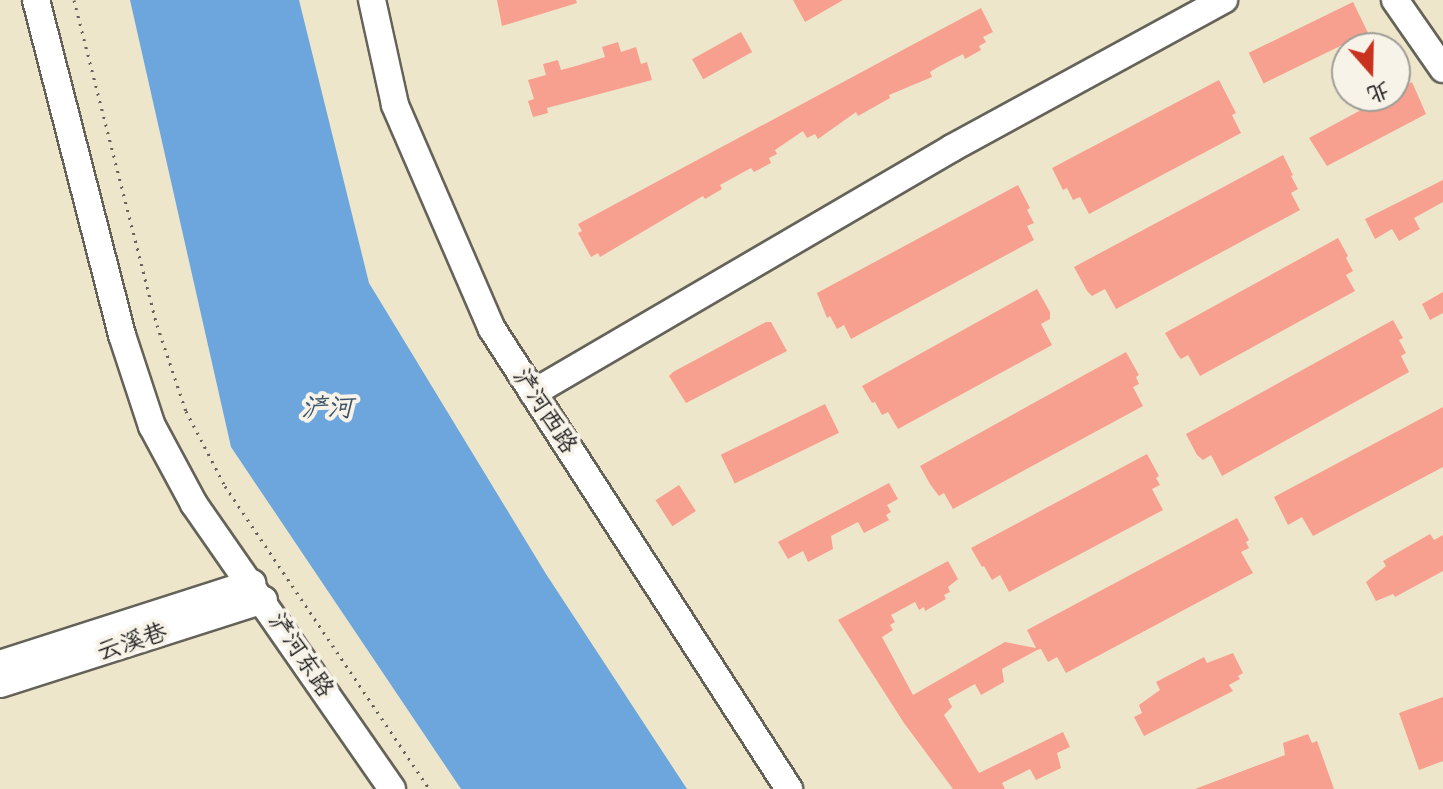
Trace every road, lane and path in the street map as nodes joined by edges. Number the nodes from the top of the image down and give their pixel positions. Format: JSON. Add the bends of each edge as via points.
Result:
{"nodes":[{"id":1,"x":36,"y":0,"type":"edge"},
{"id":2,"x":74,"y":0,"type":"edge"},
{"id":3,"x":372,"y":0,"type":"edge"},
{"id":4,"x":1224,"y":0,"type":"edge"},
{"id":5,"x":1395,"y":0,"type":"edge"},
{"id":6,"x":1443,"y":69,"type":"edge"},
{"id":7,"x":533,"y":393,"type":"junction"},
{"id":8,"x":258,"y":591,"type":"junction"},
{"id":9,"x":0,"y":664,"type":"edge"},
{"id":10,"x":0,"y":684,"type":"edge"},
{"id":11,"x":392,"y":789,"type":"edge"},
{"id":12,"x":407,"y":789,"type":"edge"},
{"id":13,"x":429,"y":789,"type":"edge"},
{"id":14,"x":789,"y":789,"type":"edge"}],
"edges":[{"from":1,"to":8,"type":"street","via":[[122,335],[152,426],[194,504]]},
{"from":2,"to":13,"type":"path","via":[[157,325],[186,411],[225,486]]},
{"from":3,"to":7,"type":"street","name":"浐河西路","via":[[395,105],[492,329]]},
{"from":4,"to":7,"type":"street","via":[[952,148]]},
{"from":5,"to":6,"type":"street"},
{"from":7,"to":14,"type":"street","name":"浐河西路"},
{"from":8,"to":9,"type":"street","name":"云溪巷"},
{"from":8,"to":10,"type":"street","name":"云溪巷"},
{"from":8,"to":11,"type":"street","name":"浐河东路"},
{"from":8,"to":12,"type":"street","name":"浐河东路","via":[[290,618]]}]}
